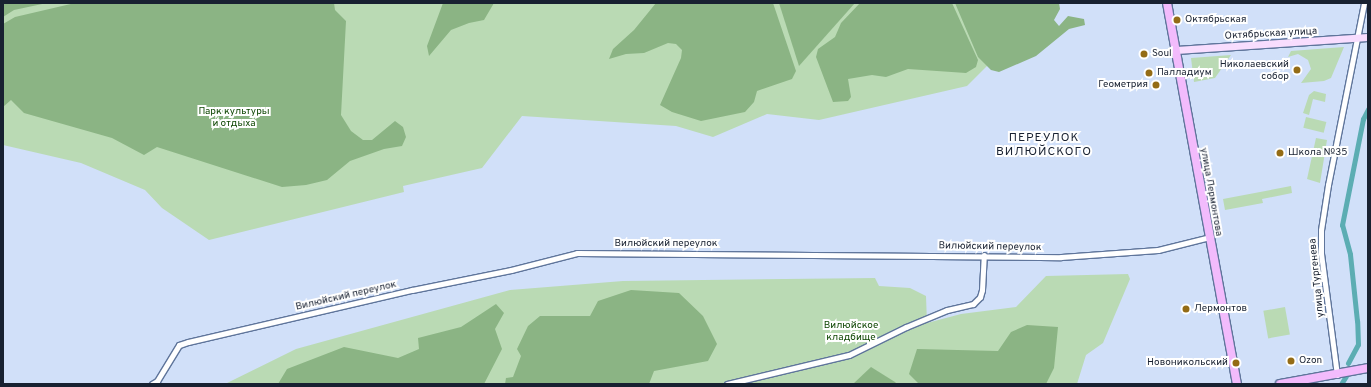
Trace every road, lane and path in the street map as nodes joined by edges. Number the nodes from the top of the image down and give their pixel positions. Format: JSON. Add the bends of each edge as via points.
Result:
{"nodes":[{"id":1,"x":1167,"y":3,"type":"edge"},
{"id":2,"x":1364,"y":3,"type":"edge"},
{"id":3,"x":1368,"y":37,"type":"edge"},
{"id":4,"x":1356,"y":38,"type":"junction"},
{"id":5,"x":1176,"y":50,"type":"junction"},
{"id":6,"x":1210,"y":237,"type":"junction"},
{"id":7,"x":984,"y":255,"type":"junction"},
{"id":8,"x":1368,"y":368,"type":"edge"},
{"id":9,"x":1337,"y":374,"type":"junction"},
{"id":10,"x":152,"y":384,"type":"edge"},
{"id":11,"x":727,"y":384,"type":"edge"},
{"id":12,"x":1237,"y":384,"type":"edge"},
{"id":13,"x":1280,"y":384,"type":"edge"}],
"edges":[{"from":1,"to":5,"type":"main road","name":"улица Лермонтова"},
{"from":2,"to":4,"type":"street","name":"улица Тургенева"},
{"from":3,"to":4,"type":"street","name":"Октябрьская улица"},
{"from":4,"to":5,"type":"street","name":"Октябрьская улица"},
{"from":4,"to":9,"type":"street","name":"улица Тургенева","via":[[1321,230],[1321,253]]},
{"from":5,"to":6,"type":"main road","name":"улица Лермонтова"},
{"from":6,"to":7,"type":"street","name":"Вилюйский переулок","via":[[1158,250],[1108,256]]},
{"from":6,"to":12,"type":"main road","name":"улица Лермонтова"},
{"from":7,"to":10,"type":"street","name":"Вилюйский переулок","via":[[577,253],[188,342],[180,345],[157,381]]},
{"from":7,"to":11,"type":"street","via":[[982,290],[973,304],[947,310],[849,354]]},
{"from":8,"to":9,"type":"main road"},
{"from":9,"to":13,"type":"main road"}]}
